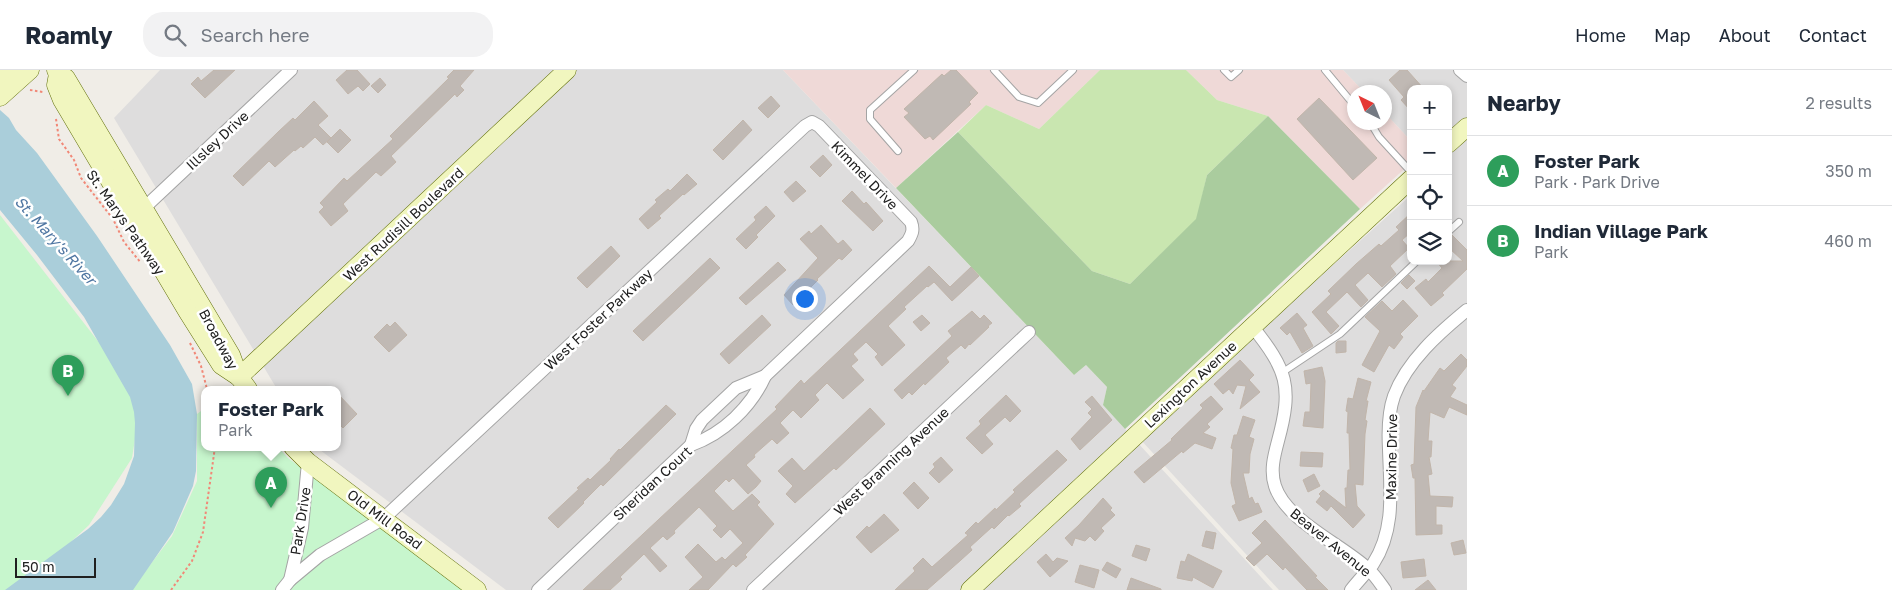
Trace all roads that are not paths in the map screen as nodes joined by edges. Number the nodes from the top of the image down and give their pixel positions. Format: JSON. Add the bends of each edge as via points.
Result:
{"nodes":[{"id":1,"x":10,"y":70,"type":"edge"},
{"id":2,"x":30,"y":70,"type":"edge"},
{"id":3,"x":292,"y":70,"type":"edge"},
{"id":4,"x":567,"y":70,"type":"edge"},
{"id":5,"x":914,"y":70,"type":"edge"},
{"id":6,"x":994,"y":70,"type":"edge"},
{"id":7,"x":1073,"y":70,"type":"edge"},
{"id":8,"x":1224,"y":70,"type":"edge"},
{"id":9,"x":1239,"y":70,"type":"edge"},
{"id":10,"x":1324,"y":70,"type":"edge"},
{"id":11,"x":1460,"y":70,"type":"edge"},
{"id":12,"x":57,"y":72,"type":"edge"},
{"id":13,"x":1467,"y":76,"type":"edge"},
{"id":14,"x":7,"y":87,"type":"edge"},
{"id":15,"x":1347,"y":98,"type":"edge"},
{"id":16,"x":812,"y":122,"type":"joint"},
{"id":17,"x":1467,"y":127,"type":"edge"},
{"id":18,"x":1374,"y":130,"type":"edge"},
{"id":19,"x":1452,"y":140,"type":"edge"},
{"id":20,"x":898,"y":151,"type":"dead end"},
{"id":21,"x":1407,"y":168,"type":"edge"},
{"id":22,"x":1407,"y":183,"type":"edge"},
{"id":23,"x":143,"y":209,"type":"junction"},
{"id":24,"x":1459,"y":222,"type":"dead end"},
{"id":25,"x":1452,"y":228,"type":"edge"},
{"id":26,"x":913,"y":231,"type":"joint"},
{"id":27,"x":1413,"y":265,"type":"edge"},
{"id":28,"x":1467,"y":310,"type":"edge"},
{"id":29,"x":1252,"y":326,"type":"junction"},
{"id":30,"x":1029,"y":332,"type":"dead end"},
{"id":31,"x":1283,"y":372,"type":"junction"},
{"id":32,"x":765,"y":376,"type":"junction"},
{"id":33,"x":243,"y":383,"type":"edge"},
{"id":34,"x":691,"y":445,"type":"junction"},
{"id":35,"x":297,"y":451,"type":"edge"},
{"id":36,"x":308,"y":462,"type":"junction"},
{"id":37,"x":384,"y":518,"type":"junction"},
{"id":38,"x":1368,"y":569,"type":"junction"},
{"id":39,"x":286,"y":585,"type":"edge"},
{"id":40,"x":477,"y":590,"type":"edge"},
{"id":41,"x":538,"y":590,"type":"edge"},
{"id":42,"x":753,"y":590,"type":"edge"},
{"id":43,"x":972,"y":590,"type":"edge"},
{"id":44,"x":1351,"y":590,"type":"edge"},
{"id":45,"x":1385,"y":590,"type":"edge"}],
"edges":[{"from":1,"to":14,"type":"street"},
{"from":2,"to":14,"type":"street"},
{"from":3,"to":23,"type":"street","name":"Illsley Drive"},
{"from":4,"to":33,"type":"street","name":"West Rudisill Boulevard"},
{"from":5,"to":20,"type":"lane","via":[[870,110],[870,119]]},
{"from":6,"to":7,"type":"lane","via":[[1020,97],[1038,103]]},
{"from":8,"to":9,"type":"lane","via":[[1231,77]]},
{"from":10,"to":15,"type":"lane"},
{"from":11,"to":13,"type":"street"},
{"from":12,"to":23,"type":"street","name":"Broadway","via":[[66,78]]},
{"from":12,"to":33,"type":"street","name":"Broadway","via":[[56,85],[62,100],[124,206],[221,365]]},
{"from":16,"to":26,"type":"street","name":"Kimmel Drive","via":[[911,222]]},
{"from":16,"to":37,"type":"street","name":"West Foster Parkway"},
{"from":17,"to":19,"type":"street"},
{"from":18,"to":21,"type":"lane"},
{"from":22,"to":29,"type":"street","name":"Lexington Avenue"},
{"from":23,"to":33,"type":"street","name":"Broadway","via":[[231,355]]},
{"from":24,"to":25,"type":"lane"},
{"from":26,"to":32,"type":"street","name":"Sheridan Court","via":[[908,241]]},
{"from":27,"to":31,"type":"lane","via":[[1340,334]]},
{"from":28,"to":38,"type":"street","name":"Maxine Drive","via":[[1414,361],[1393,398],[1388,427],[1390,518],[1387,534]]},
{"from":29,"to":31,"type":"street","name":"Beaver Avenue"},
{"from":29,"to":43,"type":"street","name":"Lexington Avenue"},
{"from":30,"to":42,"type":"street","name":"West Branning Avenue"},
{"from":31,"to":38,"type":"street","name":"Beaver Avenue","via":[[1286,396],[1274,459],[1275,487],[1296,515]]},
{"from":32,"to":34,"type":"street","name":"Sheridan Court","via":[[750,403],[718,433]]},
{"from":32,"to":34,"type":"street","via":[[736,388],[702,420]]},
{"from":34,"to":41,"type":"street","name":"Sheridan Court"},
{"from":35,"to":36,"type":"street","name":"Old Mill Road"},
{"from":36,"to":37,"type":"street","name":"Old Mill Road"},
{"from":36,"to":39,"type":"street","name":"Park Drive","via":[[302,528]]},
{"from":37,"to":39,"type":"street","name":"Park Drive","via":[[320,554]]},
{"from":37,"to":40,"type":"street","name":"Old Mill Road"},
{"from":38,"to":44,"type":"street","name":"Maxine Drive"},
{"from":38,"to":45,"type":"street","name":"Beaver Avenue"}]}
